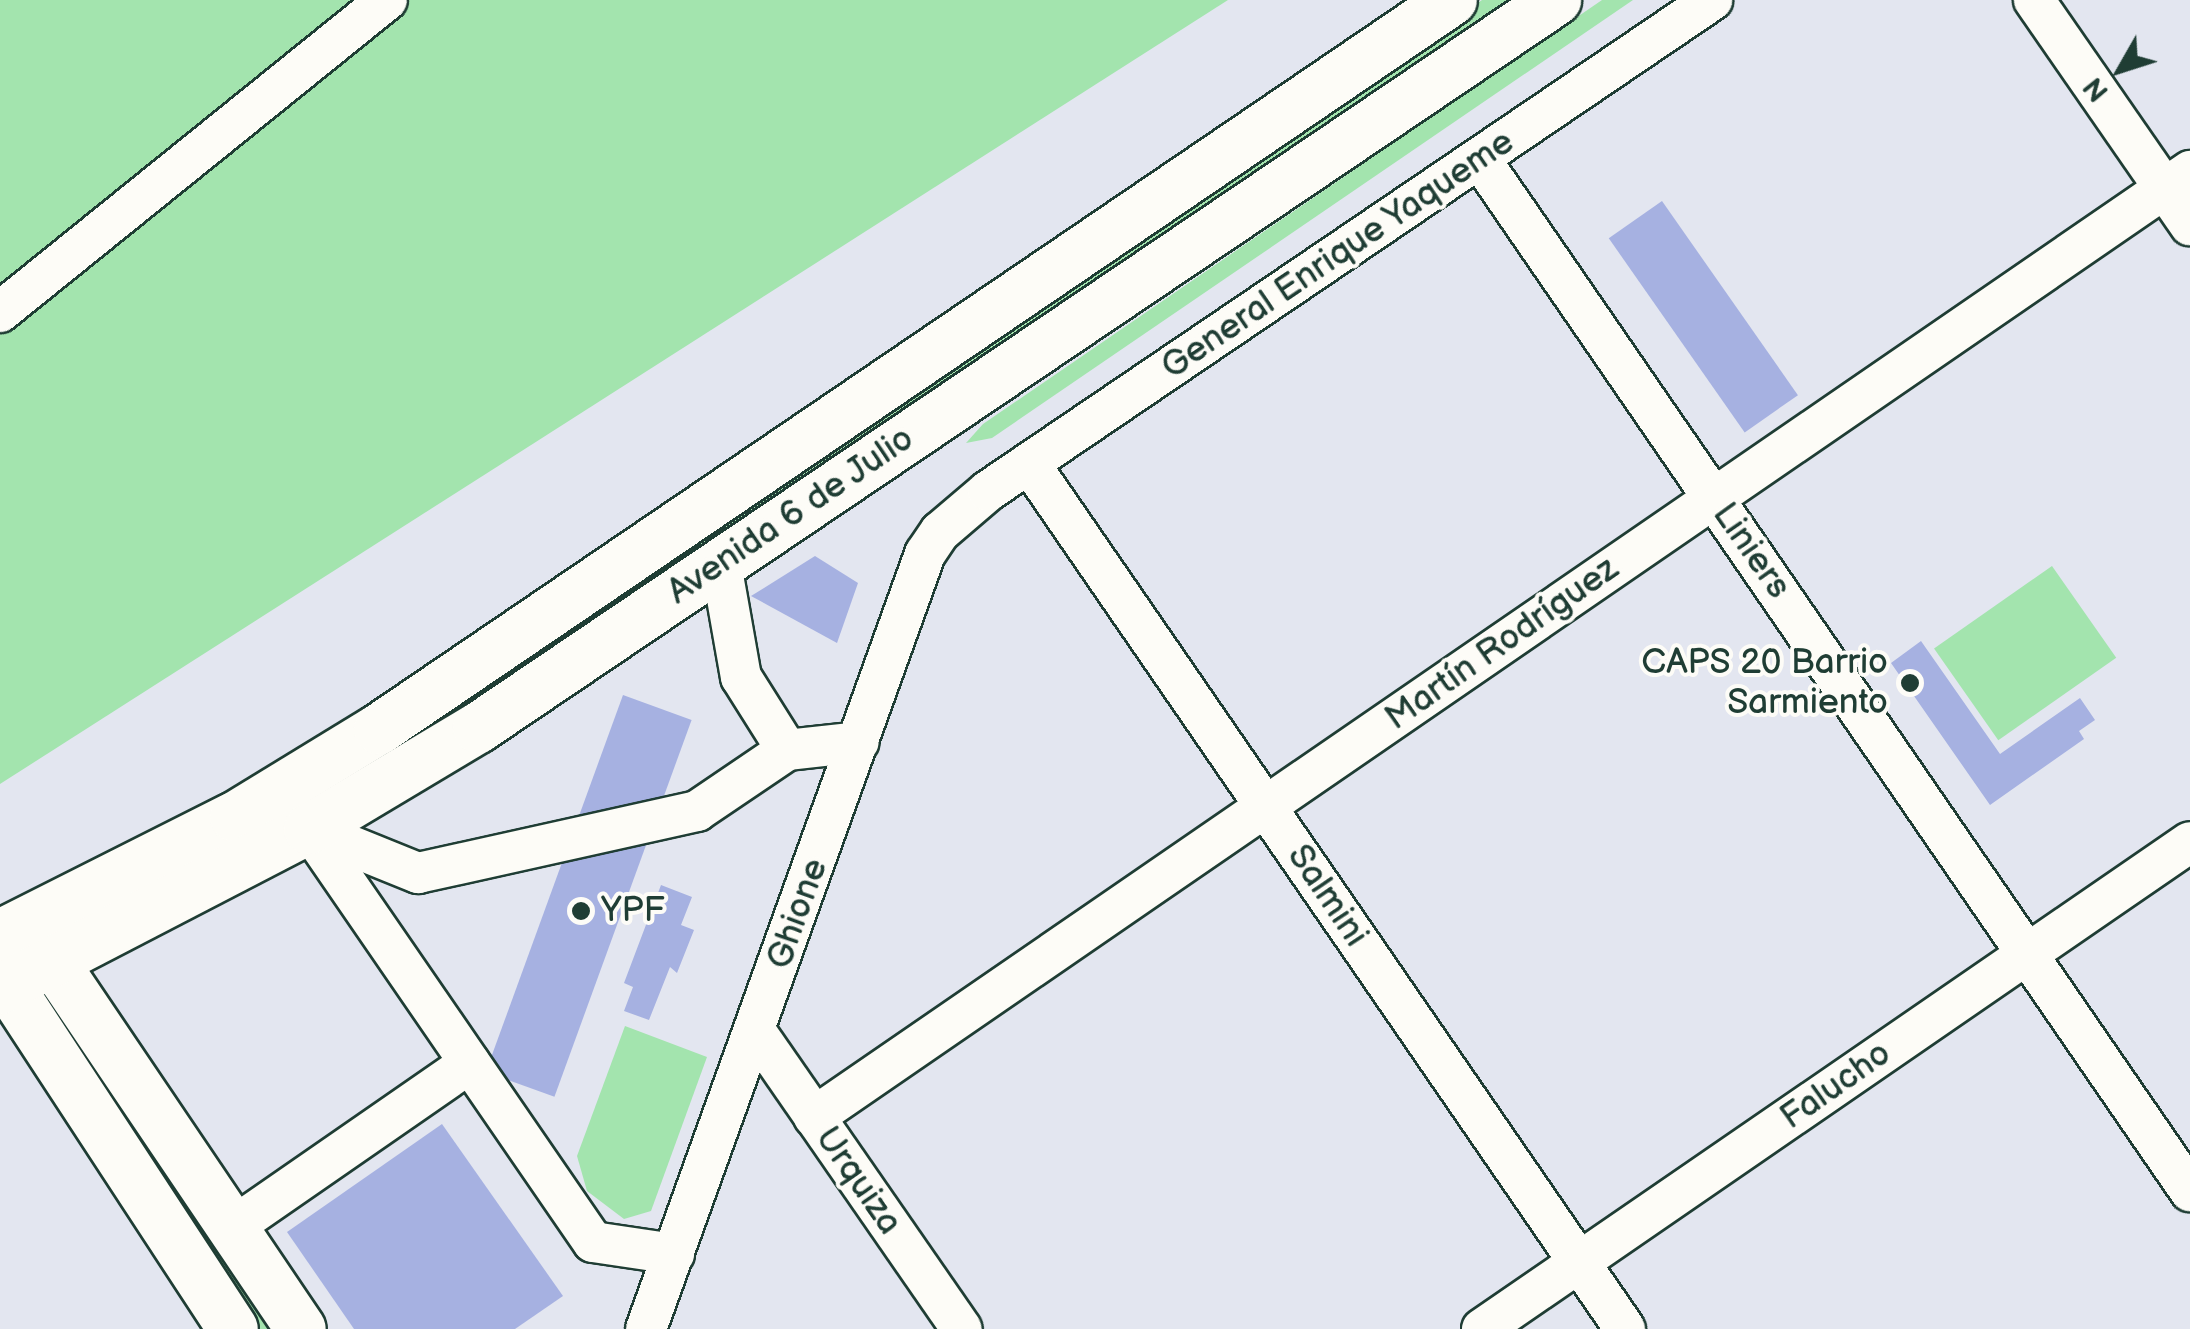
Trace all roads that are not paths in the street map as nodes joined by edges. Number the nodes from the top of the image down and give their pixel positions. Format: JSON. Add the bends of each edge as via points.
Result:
{"nodes":[{"id":1,"x":387,"y":0,"type":"edge"},
{"id":2,"x":1452,"y":0,"type":"edge"},
{"id":3,"x":1556,"y":0,"type":"edge"},
{"id":4,"x":1712,"y":0,"type":"edge"},
{"id":5,"x":2034,"y":0,"type":"edge"},
{"id":6,"x":343,"y":12,"type":"edge"},
{"id":7,"x":1480,"y":159,"type":"junction"},
{"id":8,"x":2177,"y":180,"type":"edge"},
{"id":9,"x":2190,"y":225,"type":"edge"},
{"id":10,"x":0,"y":312,"type":"edge"},
{"id":11,"x":1029,"y":463,"type":"junction"},
{"id":12,"x":1714,"y":498,"type":"junction"},
{"id":13,"x":965,"y":510,"type":"joint"},
{"id":14,"x":721,"y":564,"type":"junction"},
{"id":15,"x":859,"y":742,"type":"junction"},
{"id":16,"x":787,"y":750,"type":"junction"},
{"id":17,"x":1266,"y":806,"type":"junction"},
{"id":18,"x":309,"y":829,"type":"junction"},
{"id":19,"x":2190,"y":842,"type":"edge"},
{"id":20,"x":16,"y":938,"type":"edge"},
{"id":21,"x":2028,"y":954,"type":"junction"},
{"id":22,"x":3,"y":982,"type":"edge"},
{"id":23,"x":756,"y":1032,"type":"junction"},
{"id":24,"x":470,"y":1063,"type":"junction"},
{"id":25,"x":814,"y":1118,"type":"junction"},
{"id":26,"x":2190,"y":1191,"type":"edge"},
{"id":27,"x":233,"y":1227,"type":"junction"},
{"id":28,"x":674,"y":1254,"type":"junction"},
{"id":29,"x":1579,"y":1262,"type":"junction"},
{"id":30,"x":233,"y":1329,"type":"edge"},
{"id":31,"x":301,"y":1329,"type":"edge"},
{"id":32,"x":646,"y":1329,"type":"edge"},
{"id":33,"x":962,"y":1329,"type":"edge"},
{"id":34,"x":1482,"y":1329,"type":"edge"},
{"id":35,"x":1625,"y":1329,"type":"edge"}],
"edges":[{"from":1,"to":6,"type":"street"},
{"from":2,"to":20,"type":"main road","name":"Avenida 6 de Julio","via":[[380,729]]},
{"from":3,"to":14,"type":"main road","name":"Avenida 6 de Julio"},
{"from":4,"to":7,"type":"street","name":"General Enrique Yaqueme"},
{"from":5,"to":8,"type":"street"},
{"from":6,"to":10,"type":"street"},
{"from":7,"to":11,"type":"street","name":"General Enrique Yaqueme"},
{"from":7,"to":12,"type":"street","name":"Liniers"},
{"from":8,"to":9,"type":"street"},
{"from":8,"to":12,"type":"street","name":"Martín Rodríguez"},
{"from":11,"to":13,"type":"street","name":"General Enrique Yaqueme"},
{"from":11,"to":17,"type":"street","name":"Salmini"},
{"from":12,"to":17,"type":"street","name":"Martín Rodríguez"},
{"from":12,"to":21,"type":"street","name":"Liniers"},
{"from":13,"to":15,"type":"street","name":"Ghione","via":[[925,554]]},
{"from":14,"to":16,"type":"street","via":[[741,677]]},
{"from":14,"to":18,"type":"main road","name":"Avenida 6 de Julio","via":[[478,728]]},
{"from":15,"to":16,"type":"street"},
{"from":15,"to":23,"type":"street","name":"Ghione"},
{"from":16,"to":18,"type":"street","via":[[698,811],[418,873]]},
{"from":17,"to":25,"type":"street","name":"Martín Rodríguez"},
{"from":17,"to":29,"type":"street","name":"Salmini"},
{"from":18,"to":20,"type":"main road","name":"Avenida 6 de Julio"},
{"from":18,"to":24,"type":"street"},
{"from":19,"to":21,"type":"street","name":"Falucho"},
{"from":20,"to":22,"type":"main road","name":"Avenida 6 de Julio"},
{"from":20,"to":27,"type":"main road"},
{"from":21,"to":26,"type":"street","name":"Liniers"},
{"from":21,"to":29,"type":"street","name":"Falucho"},
{"from":22,"to":30,"type":"main road"},
{"from":23,"to":25,"type":"street","name":"Urquiza"},
{"from":23,"to":28,"type":"street","name":"Ghione"},
{"from":24,"to":27,"type":"street"},
{"from":24,"to":28,"type":"street","via":[[592,1242]]},
{"from":25,"to":33,"type":"street","name":"Urquiza"},
{"from":27,"to":31,"type":"main road"},
{"from":28,"to":32,"type":"street","name":"Ghione"},
{"from":29,"to":34,"type":"street","name":"Falucho"},
{"from":29,"to":35,"type":"street","name":"Salmini"}]}
